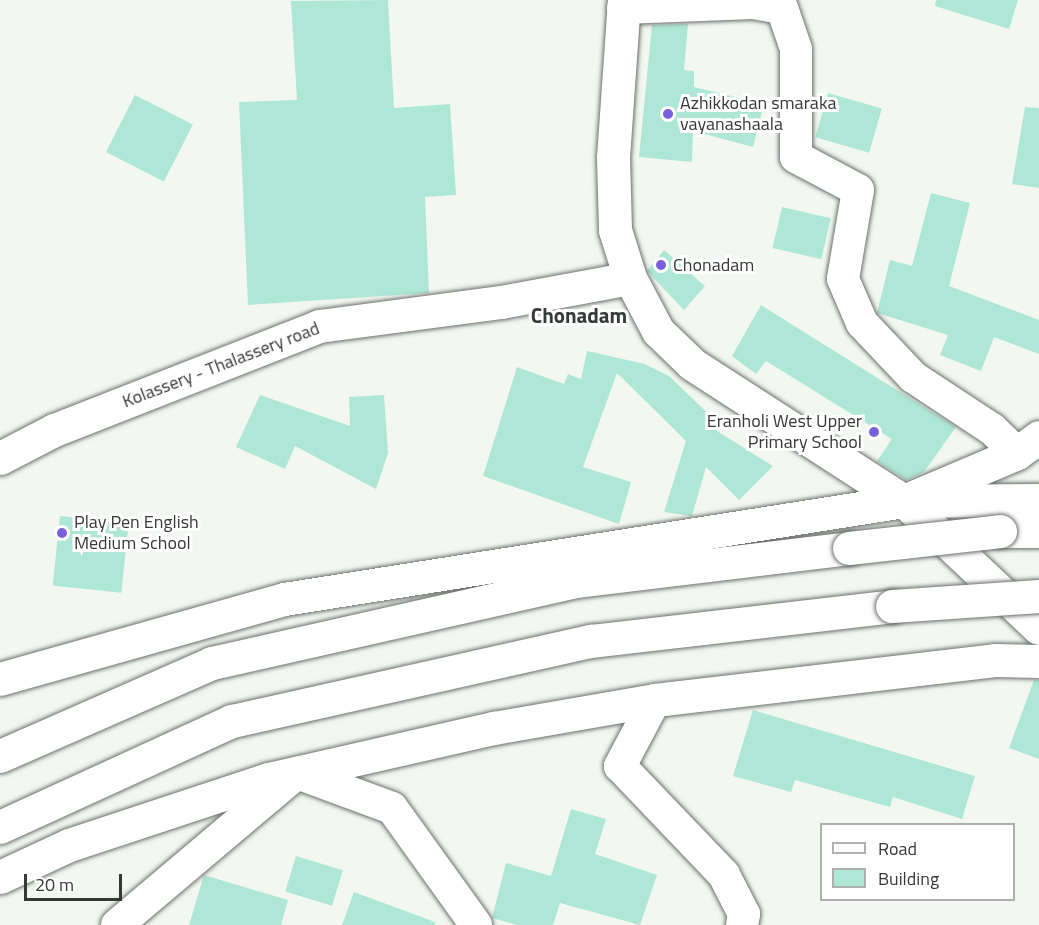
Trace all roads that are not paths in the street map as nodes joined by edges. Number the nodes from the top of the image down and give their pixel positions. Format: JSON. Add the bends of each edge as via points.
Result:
{"nodes":[{"id":1,"x":624,"y":4,"type":"edge"},
{"id":2,"x":630,"y":278,"type":"junction"},
{"id":3,"x":1028,"y":445,"type":"edge"},
{"id":4,"x":0,"y":458,"type":"edge"},
{"id":5,"x":1039,"y":500,"type":"edge"},
{"id":6,"x":904,"y":501,"type":"junction"},
{"id":7,"x":1039,"y":531,"type":"edge"},
{"id":8,"x":1039,"y":596,"type":"edge"},
{"id":9,"x":1039,"y":628,"type":"edge"},
{"id":10,"x":1039,"y":661,"type":"edge"},
{"id":11,"x":0,"y":679,"type":"edge"},
{"id":12,"x":655,"y":700,"type":"junction"},
{"id":13,"x":0,"y":756,"type":"edge"},
{"id":14,"x":297,"y":773,"type":"junction"},
{"id":15,"x":0,"y":827,"type":"edge"},
{"id":16,"x":0,"y":878,"type":"edge"},
{"id":17,"x":117,"y":925,"type":"edge"},
{"id":18,"x":476,"y":925,"type":"edge"},
{"id":19,"x":742,"y":925,"type":"edge"}],
"edges":[{"from":1,"to":2,"type":"main road","via":[[613,158],[615,230]]},
{"from":1,"to":3,"type":"street","via":[[753,3],[782,8],[796,48],[796,158],[858,190],[843,279],[862,323],[913,377]]},
{"from":2,"to":4,"type":"main road","name":"Kolassery - Thalassery road","via":[[501,302],[319,326],[54,430]]},
{"from":2,"to":6,"type":"main road","via":[[658,331],[692,364]]},
{"from":3,"to":6,"type":"main road"},
{"from":5,"to":6,"type":"main road"},
{"from":6,"to":9,"type":"main road"},
{"from":6,"to":11,"type":"main road","via":[[284,599]]},
{"from":7,"to":13,"type":"main road","bridge":true,"via":[[1000,531],[577,581],[212,663]]},
{"from":8,"to":15,"type":"main road","bridge":true,"via":[[892,606],[591,641],[232,721]]},
{"from":10,"to":12,"type":"main road","via":[[995,660]]},
{"from":12,"to":14,"type":"main road","via":[[494,728]]},
{"from":12,"to":19,"type":"street","via":[[620,766],[724,875],[744,914]]},
{"from":14,"to":16,"type":"main road","via":[[69,845]]},
{"from":14,"to":17,"type":"street"},
{"from":14,"to":18,"type":"street","via":[[392,808]]}]}
